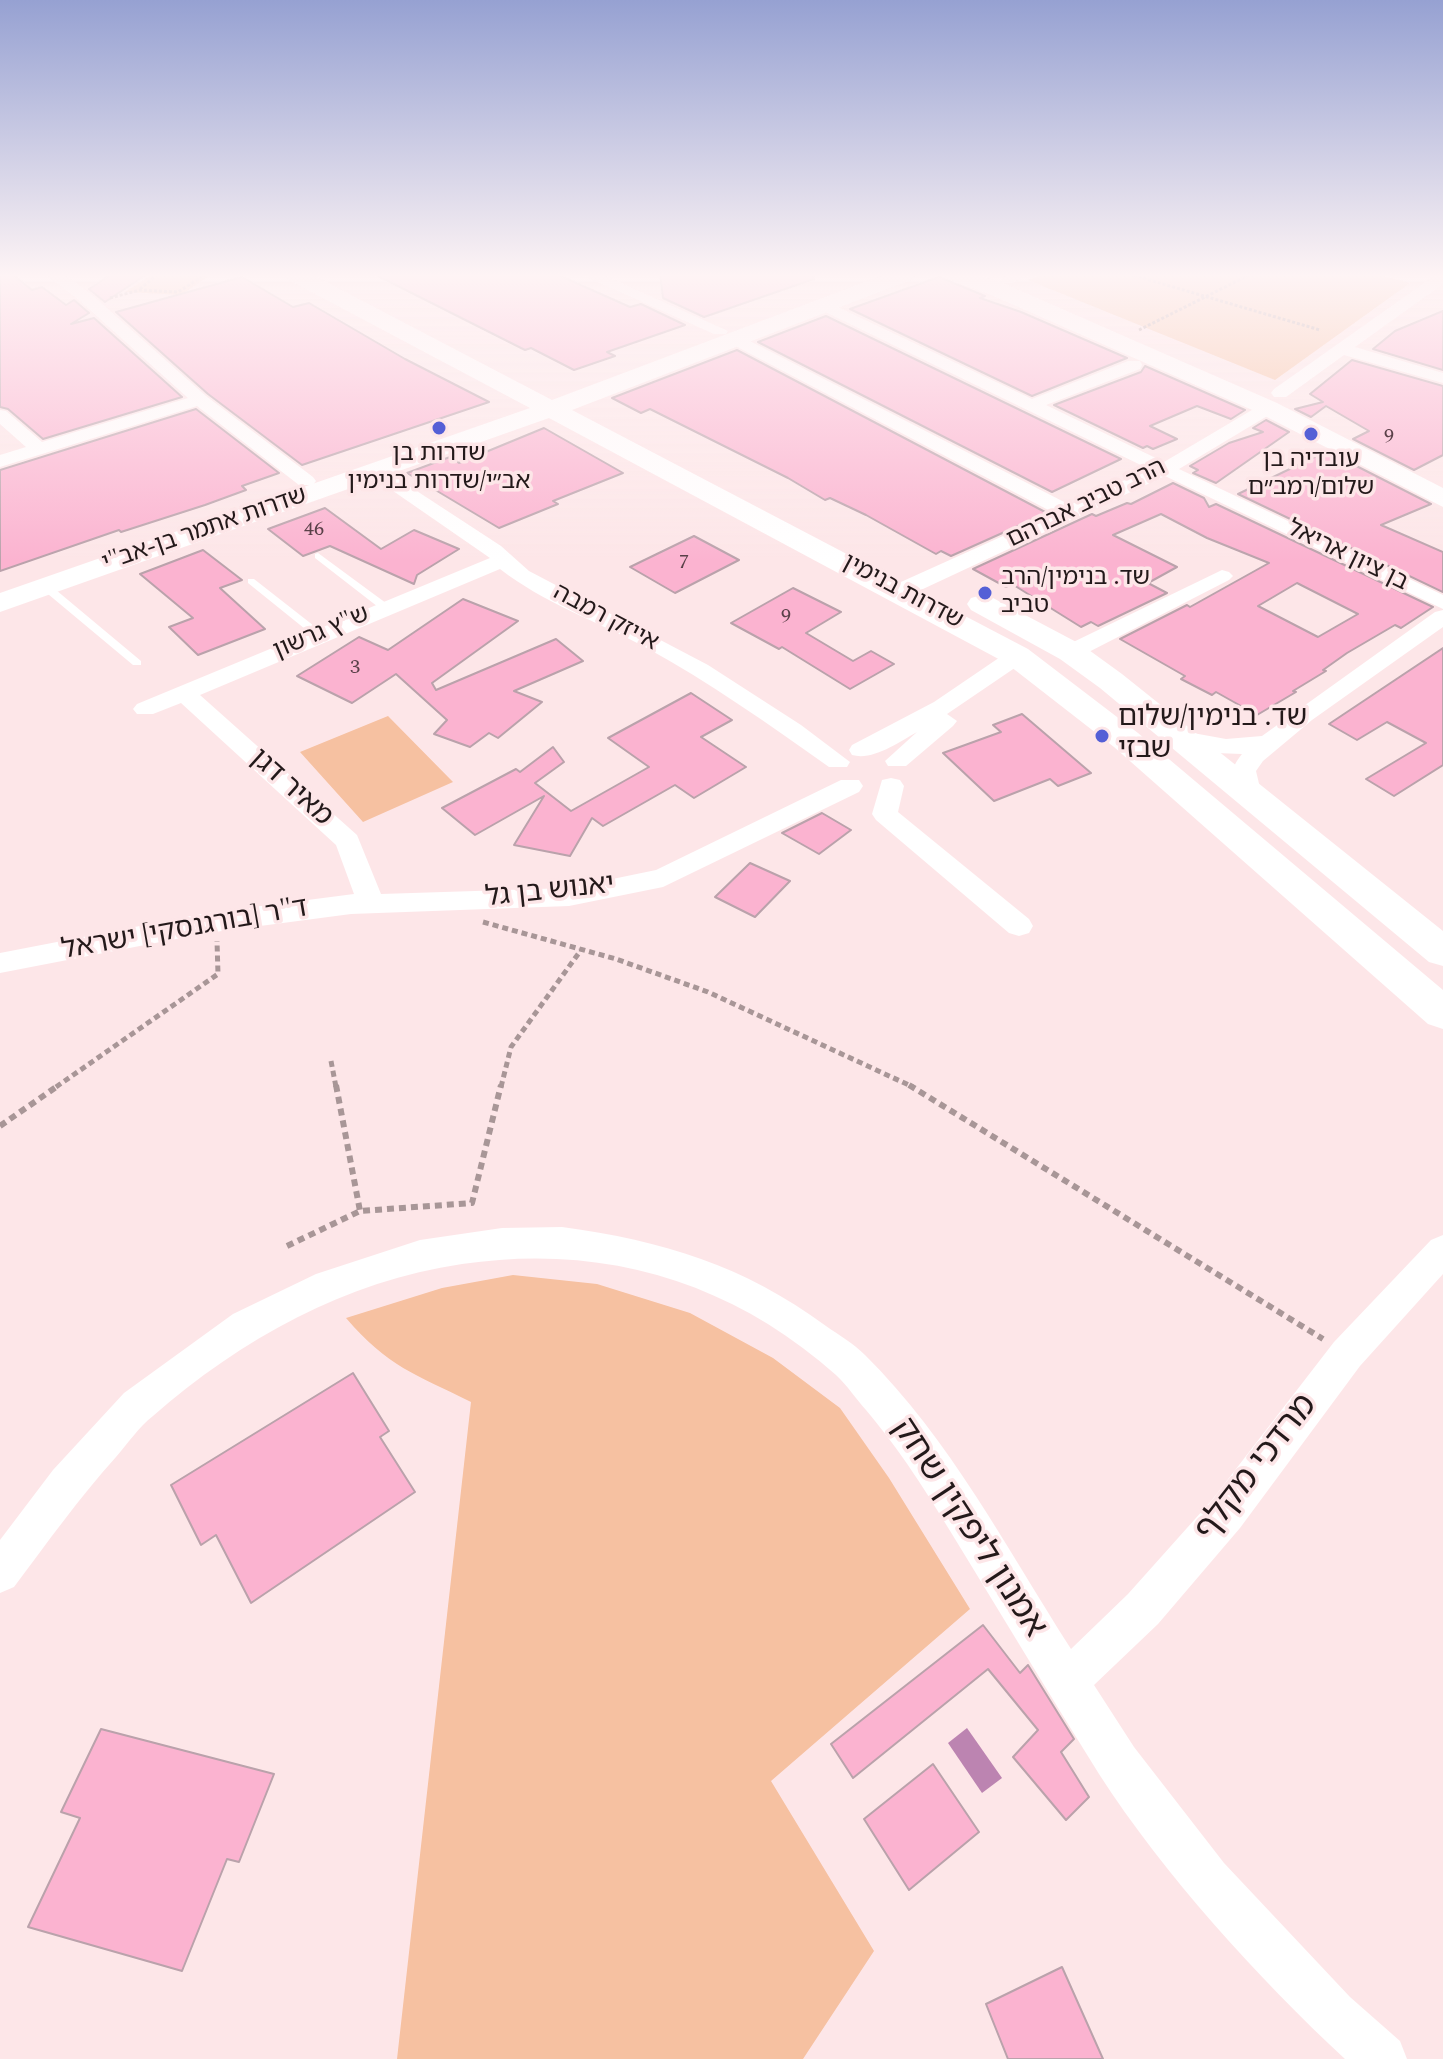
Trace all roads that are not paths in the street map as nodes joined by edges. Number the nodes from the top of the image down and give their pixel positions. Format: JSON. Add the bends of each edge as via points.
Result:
{"nodes":[{"id":1,"x":166,"y":370,"type":"edge"},
{"id":2,"x":495,"y":370,"type":"edge"},
{"id":3,"x":505,"y":370,"type":"edge"},
{"id":4,"x":635,"y":370,"type":"edge"},
{"id":5,"x":794,"y":370,"type":"edge"},
{"id":6,"x":958,"y":370,"type":"edge"},
{"id":7,"x":1121,"y":370,"type":"edge"},
{"id":8,"x":1199,"y":370,"type":"edge"},
{"id":9,"x":1209,"y":370,"type":"edge"},
{"id":10,"x":1314,"y":370,"type":"edge"},
{"id":11,"x":1415,"y":370,"type":"edge"},
{"id":12,"x":1443,"y":378,"type":"edge"},
{"id":13,"x":200,"y":400,"type":"junction"},
{"id":14,"x":557,"y":400,"type":"junction"},
{"id":15,"x":1274,"y":400,"type":"junction"},
{"id":16,"x":1031,"y":405,"type":"junction"},
{"id":17,"x":0,"y":415,"type":"edge"},
{"id":18,"x":659,"y":439,"type":"dead end"},
{"id":19,"x":39,"y":449,"type":"junction"},
{"id":20,"x":699,"y":459,"type":"dead end"},
{"id":21,"x":0,"y":461,"type":"edge"},
{"id":22,"x":1163,"y":470,"type":"junction"},
{"id":23,"x":377,"y":471,"type":"junction"},
{"id":24,"x":1443,"y":477,"type":"edge"},
{"id":25,"x":306,"y":481,"type":"junction"},
{"id":26,"x":1443,"y":499,"type":"edge"},
{"id":27,"x":1071,"y":514,"type":"junction"},
{"id":28,"x":864,"y":542,"type":"dead end"},
{"id":29,"x":318,"y":556,"type":"dead end"},
{"id":30,"x":501,"y":561,"type":"junction"},
{"id":31,"x":1222,"y":576,"type":"dead end"},
{"id":32,"x":912,"y":577,"type":"junction"},
{"id":33,"x":251,"y":581,"type":"dead end"},
{"id":34,"x":46,"y":587,"type":"junction"},
{"id":35,"x":0,"y":590,"type":"edge"},
{"id":36,"x":0,"y":603,"type":"edge"},
{"id":37,"x":1443,"y":603,"type":"edge"},
{"id":38,"x":386,"y":608,"type":"junction"},
{"id":39,"x":1443,"y":617,"type":"edge"},
{"id":40,"x":319,"y":635,"type":"junction"},
{"id":41,"x":1071,"y":652,"type":"junction"},
{"id":42,"x":137,"y":663,"type":"dead end"},
{"id":43,"x":1030,"y":666,"type":"junction"},
{"id":44,"x":184,"y":693,"type":"junction"},
{"id":45,"x":145,"y":709,"type":"dead end"},
{"id":46,"x":1182,"y":738,"type":"junction"},
{"id":47,"x":1271,"y":741,"type":"junction"},
{"id":48,"x":861,"y":750,"type":"junction"},
{"id":49,"x":844,"y":774,"type":"junction"},
{"id":50,"x":894,"y":774,"type":"junction"},
{"id":51,"x":1248,"y":792,"type":"junction"},
{"id":52,"x":371,"y":904,"type":"junction"},
{"id":53,"x":1019,"y":926,"type":"dead end"},
{"id":54,"x":1443,"y":952,"type":"edge"},
{"id":55,"x":0,"y":963,"type":"edge"},
{"id":56,"x":1443,"y":1013,"type":"edge"},
{"id":57,"x":1443,"y":1250,"type":"edge"},
{"id":58,"x":0,"y":1573,"type":"edge"},
{"id":59,"x":1067,"y":1682,"type":"junction"},
{"id":60,"x":1382,"y":2059,"type":"edge"}],
"edges":[{"from":1,"to":13,"type":"street"},
{"from":2,"to":14,"type":"main road","name":"שדרות בנימין"},
{"from":3,"to":14,"type":"main road","name":"שדרות בנימין"},
{"from":4,"to":14,"type":"main road","name":"שדרות אתמר בן-אב\"י"},
{"from":5,"to":27,"type":"street"},
{"from":6,"to":16,"type":"street","name":"בן ציון אריאל"},
{"from":7,"to":16,"type":"street"},
{"from":8,"to":15,"type":"main road"},
{"from":9,"to":15,"type":"main road"},
{"from":10,"to":15,"type":"street","name":"הרב טביב אברהם"},
{"from":11,"to":12,"type":"street"},
{"from":13,"to":19,"type":"street"},
{"from":13,"to":25,"type":"street"},
{"from":14,"to":18,"type":"main road","name":"שדרות בנימין"},
{"from":14,"to":23,"type":"main road","name":"שדרות אתמר בן-אב\"י"},
{"from":14,"to":25,"type":"main road"},
{"from":14,"to":32,"type":"main road","name":"שדרות בנימין"},
{"from":15,"to":22,"type":"street","name":"הרב טביב אברהם"},
{"from":15,"to":24,"type":"main road"},
{"from":15,"to":26,"type":"main road"},
{"from":16,"to":22,"type":"street","name":"בן ציון אריאל"},
{"from":17,"to":19,"type":"street"},
{"from":19,"to":21,"type":"street"},
{"from":20,"to":28,"type":"main road","name":"שדרות בנימין"},
{"from":22,"to":27,"type":"street","name":"הרב טביב אברהם"},
{"from":22,"to":37,"type":"street","name":"בן ציון אריאל"},
{"from":23,"to":30,"type":"street","name":"אייזק רמבה","via":[[494,550]]},
{"from":23,"to":34,"type":"main road","name":"שדרות אתמר בן-אב\"י"},
{"from":25,"to":35,"type":"main road"},
{"from":27,"to":32,"type":"street","name":"הרב טביב אברהם"},
{"from":29,"to":38,"type":"lane"},
{"from":30,"to":38,"type":"street","name":"ש\"ץ גרשון"},
{"from":30,"to":49,"type":"street","name":"אייזק רמבה","via":[[653,643],[785,724]]},
{"from":31,"to":41,"type":"street"},
{"from":32,"to":41,"type":"main road","name":"שדרות בנימין"},
{"from":32,"to":43,"type":"main road","name":"שדרות בנימין"},
{"from":33,"to":40,"type":"lane"},
{"from":34,"to":36,"type":"main road","name":"שדרות אתמר בן-אב\"י"},
{"from":34,"to":42,"type":"lane"},
{"from":38,"to":40,"type":"street","name":"ש\"ץ גרשון"},
{"from":39,"to":47,"type":"street"},
{"from":40,"to":44,"type":"street","name":"ש\"ץ גרשון"},
{"from":41,"to":46,"type":"main road","name":"שדרות בנימין"},
{"from":43,"to":48,"type":"street","via":[[994,674]]},
{"from":43,"to":50,"type":"street","via":[[938,726]]},
{"from":43,"to":56,"type":"main road","name":"שדרות בנימין","via":[[1126,740]]},
{"from":44,"to":45,"type":"street","name":"ש\"ץ גרשון"},
{"from":44,"to":52,"type":"street","name":"מאיר דגן","via":[[348,841]]},
{"from":46,"to":47,"type":"street","via":[[1230,747]]},
{"from":46,"to":51,"type":"main road","name":"שדרות בנימין"},
{"from":47,"to":51,"type":"street","via":[[1244,770]]},
{"from":48,"to":49,"type":"street","via":[[844,756]]},
{"from":48,"to":50,"type":"street","via":[[882,752]]},
{"from":49,"to":50,"type":"street","via":[[871,791]]},
{"from":49,"to":52,"type":"street","name":"יאנוש בן גל","via":[[663,878],[569,897]]},
{"from":50,"to":53,"type":"street","via":[[885,814]]},
{"from":51,"to":54,"type":"main road","name":"שדרות בנימין"},
{"from":52,"to":55,"type":"street","name":"ד\"ר [בורגנסקי] ישראל","via":[[207,923]]},
{"from":57,"to":59,"type":"street","name":"מרדכי מקלף","via":[[1347,1354],[1226,1514],[1143,1609]]},
{"from":58,"to":59,"type":"street","name":"אמנון ליפקין שחק","via":[[67,1483],[137,1405],[246,1325],[328,1285],[420,1255],[502,1243],[562,1242],[629,1251],[716,1278],[777,1310],[851,1365],[920,1446]]},
{"from":59,"to":60,"type":"street","name":"אמנון ליפקין שחק","via":[[1118,1763],[1207,1880]]}]}
